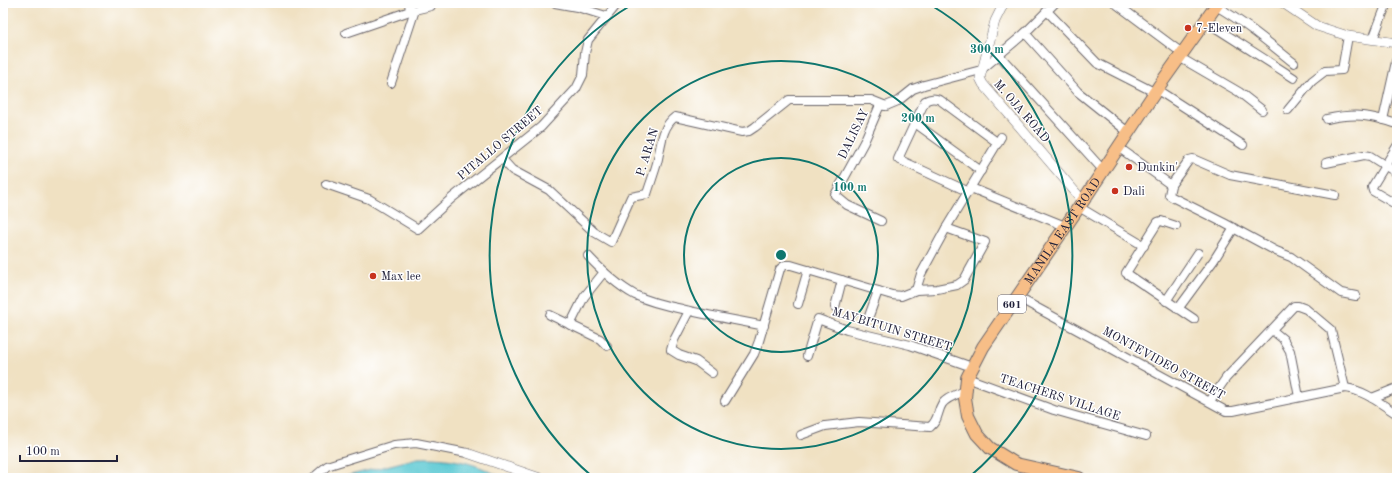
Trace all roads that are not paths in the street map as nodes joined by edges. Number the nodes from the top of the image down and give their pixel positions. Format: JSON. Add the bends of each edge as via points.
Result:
{"nodes":[{"id":1,"x":432,"y":3,"type":"edge"},
{"id":2,"x":555,"y":3,"type":"edge"},
{"id":3,"x":618,"y":3,"type":"edge"},
{"id":4,"x":1055,"y":3,"type":"edge"},
{"id":5,"x":1115,"y":3,"type":"edge"},
{"id":6,"x":1283,"y":3,"type":"edge"},
{"id":7,"x":1387,"y":3,"type":"edge"},
{"id":8,"x":1003,"y":4,"type":"edge"},
{"id":9,"x":1214,"y":5,"type":"edge"},
{"id":10,"x":412,"y":8,"type":"edge"},
{"id":11,"x":1047,"y":11,"type":"junction"},
{"id":12,"x":606,"y":16,"type":"junction"},
{"id":13,"x":1205,"y":21,"type":"junction"},
{"id":14,"x":346,"y":33,"type":"dead end"},
{"id":15,"x":1025,"y":33,"type":"junction"},
{"id":16,"x":1348,"y":36,"type":"junction"},
{"id":17,"x":1373,"y":40,"type":"junction"},
{"id":18,"x":1397,"y":43,"type":"edge"},
{"id":19,"x":1000,"y":55,"type":"junction"},
{"id":20,"x":1181,"y":55,"type":"junction"},
{"id":21,"x":1397,"y":57,"type":"edge"},
{"id":22,"x":1294,"y":63,"type":"dead end"},
{"id":23,"x":981,"y":70,"type":"junction"},
{"id":24,"x":1294,"y":78,"type":"dead end"},
{"id":25,"x":391,"y":83,"type":"dead end"},
{"id":26,"x":1155,"y":91,"type":"junction"},
{"id":27,"x":883,"y":105,"type":"junction"},
{"id":28,"x":1262,"y":110,"type":"dead end"},
{"id":29,"x":1288,"y":110,"type":"dead end"},
{"id":30,"x":1327,"y":119,"type":"dead end"},
{"id":31,"x":1383,"y":120,"type":"junction"},
{"id":32,"x":915,"y":123,"type":"junction"},
{"id":33,"x":1397,"y":124,"type":"edge"},
{"id":34,"x":1128,"y":132,"type":"junction"},
{"id":35,"x":1243,"y":145,"type":"dead end"},
{"id":36,"x":1397,"y":146,"type":"edge"},
{"id":37,"x":1118,"y":147,"type":"junction"},
{"id":38,"x":502,"y":159,"type":"junction"},
{"id":39,"x":1326,"y":163,"type":"dead end"},
{"id":40,"x":1385,"y":165,"type":"junction"},
{"id":41,"x":1103,"y":170,"type":"junction"},
{"id":42,"x":981,"y":171,"type":"junction"},
{"id":43,"x":1397,"y":173,"type":"edge"},
{"id":44,"x":326,"y":184,"type":"dead end"},
{"id":45,"x":1171,"y":185,"type":"junction"},
{"id":46,"x":970,"y":190,"type":"junction"},
{"id":47,"x":1335,"y":194,"type":"dead end"},
{"id":48,"x":1081,"y":204,"type":"junction"},
{"id":49,"x":1397,"y":205,"type":"edge"},
{"id":50,"x":881,"y":221,"type":"dead end"},
{"id":51,"x":1065,"y":226,"type":"junction"},
{"id":52,"x":1176,"y":226,"type":"dead end"},
{"id":53,"x":946,"y":228,"type":"junction"},
{"id":54,"x":1234,"y":228,"type":"junction"},
{"id":55,"x":1144,"y":246,"type":"junction"},
{"id":56,"x":1198,"y":253,"type":"dead end"},
{"id":57,"x":588,"y":256,"type":"dead end"},
{"id":58,"x":808,"y":270,"type":"junction"},
{"id":59,"x":604,"y":272,"type":"junction"},
{"id":60,"x":842,"y":280,"type":"junction"},
{"id":61,"x":916,"y":290,"type":"junction"},
{"id":62,"x":878,"y":292,"type":"junction"},
{"id":63,"x":1356,"y":296,"type":"dead end"},
{"id":64,"x":1017,"y":297,"type":"junction"},
{"id":65,"x":1166,"y":301,"type":"junction"},
{"id":66,"x":798,"y":304,"type":"dead end"},
{"id":67,"x":835,"y":307,"type":"dead end"},
{"id":68,"x":1178,"y":309,"type":"junction"},
{"id":69,"x":689,"y":311,"type":"junction"},
{"id":70,"x":550,"y":315,"type":"dead end"},
{"id":71,"x":869,"y":316,"type":"dead end"},
{"id":72,"x":1194,"y":319,"type":"dead end"},
{"id":73,"x":570,"y":325,"type":"junction"},
{"id":74,"x":764,"y":326,"type":"junction"},
{"id":75,"x":1272,"y":330,"type":"junction"},
{"id":76,"x":607,"y":346,"type":"dead end"},
{"id":77,"x":807,"y":356,"type":"dead end"},
{"id":78,"x":972,"y":367,"type":"junction"},
{"id":79,"x":712,"y":373,"type":"dead end"},
{"id":80,"x":967,"y":378,"type":"junction"},
{"id":81,"x":1345,"y":388,"type":"junction"},
{"id":82,"x":1397,"y":388,"type":"edge"},
{"id":83,"x":966,"y":392,"type":"junction"},
{"id":84,"x":1299,"y":397,"type":"junction"},
{"id":85,"x":1372,"y":398,"type":"junction"},
{"id":86,"x":725,"y":401,"type":"dead end"},
{"id":87,"x":1210,"y":401,"type":"junction"},
{"id":88,"x":1397,"y":414,"type":"edge"},
{"id":89,"x":801,"y":435,"type":"dead end"},
{"id":90,"x":1146,"y":436,"type":"dead end"},
{"id":91,"x":467,"y":453,"type":"joint"},
{"id":92,"x":313,"y":478,"type":"edge"},
{"id":93,"x":540,"y":478,"type":"edge"},
{"id":94,"x":1079,"y":478,"type":"edge"}],
"edges":[{"from":1,"to":10,"type":"street","via":[[431,6]]},
{"from":2,"to":12,"type":"street"},
{"from":3,"to":12,"type":"street","name":"PITALLO STREET"},
{"from":4,"to":11,"type":"street"},
{"from":5,"to":20,"type":"street"},
{"from":6,"to":16,"type":"street","via":[[1317,26]]},
{"from":7,"to":17,"type":"street"},
{"from":8,"to":23,"type":"street","via":[[995,21]]},
{"from":9,"to":13,"type":"main road","name":"MANILA EAST ROAD","number":"601"},
{"from":9,"to":22,"type":"street","via":[[1256,32]]},
{"from":10,"to":14,"type":"street"},
{"from":10,"to":25,"type":"street"},
{"from":11,"to":15,"type":"street"},
{"from":11,"to":26,"type":"street","via":[[1097,63]]},
{"from":12,"to":38,"type":"street","name":"PITALLO STREET","via":[[588,40],[583,75],[576,89],[541,127]]},
{"from":13,"to":20,"type":"main road","name":"MANILA EAST ROAD","number":"601"},
{"from":13,"to":24,"type":"street"},
{"from":15,"to":19,"type":"street"},
{"from":15,"to":34,"type":"street","via":[[1078,92]]},
{"from":16,"to":17,"type":"street"},
{"from":16,"to":29,"type":"street","via":[[1342,70],[1324,71],[1312,80]]},
{"from":17,"to":18,"type":"street"},
{"from":19,"to":23,"type":"street"},
{"from":19,"to":41,"type":"street"},
{"from":20,"to":26,"type":"main road","name":"MANILA EAST ROAD","number":"601"},
{"from":20,"to":28,"type":"street"},
{"from":21,"to":31,"type":"street"},
{"from":23,"to":27,"type":"street","via":[[924,85],[898,101]]},
{"from":23,"to":48,"type":"street","name":"M. OJA ROAD","via":[[980,78],[983,84]]},
{"from":26,"to":34,"type":"main road","name":"MANILA EAST ROAD","number":"601"},
{"from":26,"to":35,"type":"street"},
{"from":27,"to":38,"type":"street","name":"P. ARAN","via":[[871,100],[789,100],[755,128],[742,132],[675,117],[662,136],[647,194],[631,197],[611,242],[594,232],[549,190],[512,170]]},
{"from":27,"to":50,"type":"street","name":"DALISAY","via":[[835,195],[847,206]]},
{"from":30,"to":31,"type":"street","via":[[1343,115],[1360,115]]},
{"from":31,"to":33,"type":"street"},
{"from":32,"to":42,"type":"street"},
{"from":32,"to":42,"type":"street","via":[[925,101],[935,98],[1000,140]]},
{"from":32,"to":46,"type":"street","via":[[898,159]]},
{"from":34,"to":37,"type":"main road","name":"MANILA EAST ROAD","number":"601"},
{"from":36,"to":40,"type":"street"},
{"from":37,"to":41,"type":"main road","name":"MANILA EAST ROAD","number":"601"},
{"from":37,"to":45,"type":"street"},
{"from":38,"to":44,"type":"street","name":"PITALLO STREET","via":[[452,198],[418,229],[369,199]]},
{"from":39,"to":40,"type":"street","via":[[1364,155]]},
{"from":40,"to":43,"type":"street"},
{"from":40,"to":49,"type":"street","via":[[1372,187],[1374,191]]},
{"from":41,"to":48,"type":"main road","name":"MANILA EAST ROAD","number":"601"},
{"from":42,"to":46,"type":"street"},
{"from":45,"to":47,"type":"street","via":[[1189,160],[1193,159],[1230,175]]},
{"from":45,"to":54,"type":"street","via":[[1169,195]]},
{"from":46,"to":51,"type":"street"},
{"from":46,"to":53,"type":"street"},
{"from":48,"to":51,"type":"main road","name":"MANILA EAST ROAD","number":"601"},
{"from":48,"to":55,"type":"street"},
{"from":51,"to":64,"type":"main road","name":"MANILA EAST ROAD","number":"601"},
{"from":52,"to":55,"type":"street","via":[[1162,220],[1158,222]]},
{"from":53,"to":61,"type":"street","via":[[921,274]]},
{"from":53,"to":61,"type":"street","via":[[985,242],[964,280],[957,285]]},
{"from":54,"to":63,"type":"street","via":[[1291,258],[1341,293]]},
{"from":54,"to":68,"type":"street"},
{"from":55,"to":65,"type":"street","via":[[1126,273]]},
{"from":56,"to":65,"type":"street"},
{"from":57,"to":59,"type":"street"},
{"from":58,"to":60,"type":"street"},
{"from":58,"to":66,"type":"street"},
{"from":58,"to":74,"type":"street","via":[[791,265],[785,265],[780,269]]},
{"from":59,"to":69,"type":"street","via":[[637,295]]},
{"from":59,"to":73,"type":"street","via":[[584,297]]},
{"from":60,"to":62,"type":"street"},
{"from":60,"to":67,"type":"street"},
{"from":61,"to":62,"type":"street","via":[[901,296]]},
{"from":62,"to":71,"type":"street"},
{"from":64,"to":78,"type":"main road","name":"MANILA EAST ROAD","number":"601"},
{"from":64,"to":87,"type":"street","name":"MONTEVIDEO STREET"},
{"from":65,"to":68,"type":"street"},
{"from":68,"to":72,"type":"street"},
{"from":69,"to":74,"type":"street"},
{"from":69,"to":79,"type":"street","via":[[670,350],[696,360]]},
{"from":70,"to":73,"type":"street"},
{"from":73,"to":76,"type":"street","via":[[600,339]]},
{"from":74,"to":86,"type":"street","via":[[754,354]]},
{"from":75,"to":81,"type":"street","via":[[1294,306],[1306,309],[1330,327]]},
{"from":75,"to":84,"type":"street","via":[[1283,339],[1290,351]]},
{"from":75,"to":87,"type":"street","via":[[1226,378]]},
{"from":77,"to":78,"type":"street","name":"MAYBITUIN STREET","via":[[818,319]]},
{"from":78,"to":80,"type":"main road","name":"MANILA EAST ROAD","number":"601"},
{"from":80,"to":83,"type":"main road","name":"MANILA EAST ROAD","number":"601"},
{"from":80,"to":90,"type":"street","name":"TEACHERS VILLAGE","via":[[1054,410]]},
{"from":81,"to":84,"type":"street","name":"MONTEVIDEO STREET"},
{"from":81,"to":85,"type":"street","name":"MONTEVIDEO STREET"},
{"from":82,"to":85,"type":"street"},
{"from":83,"to":89,"type":"street","via":[[953,395],[943,403],[935,423],[930,427],[859,422],[825,426]]},
{"from":83,"to":94,"type":"main road","name":"MANILA EAST ROAD","number":"601","via":[[968,416],[977,434],[990,448],[1016,464]]},
{"from":84,"to":87,"type":"street","name":"MONTEVIDEO STREET","via":[[1233,411],[1226,411]]},
{"from":85,"to":88,"type":"street","name":"MONTEVIDEO STREET"},
{"from":91,"to":92,"type":"street","via":[[416,443],[394,445],[327,466]]},
{"from":91,"to":93,"type":"street"}]}
